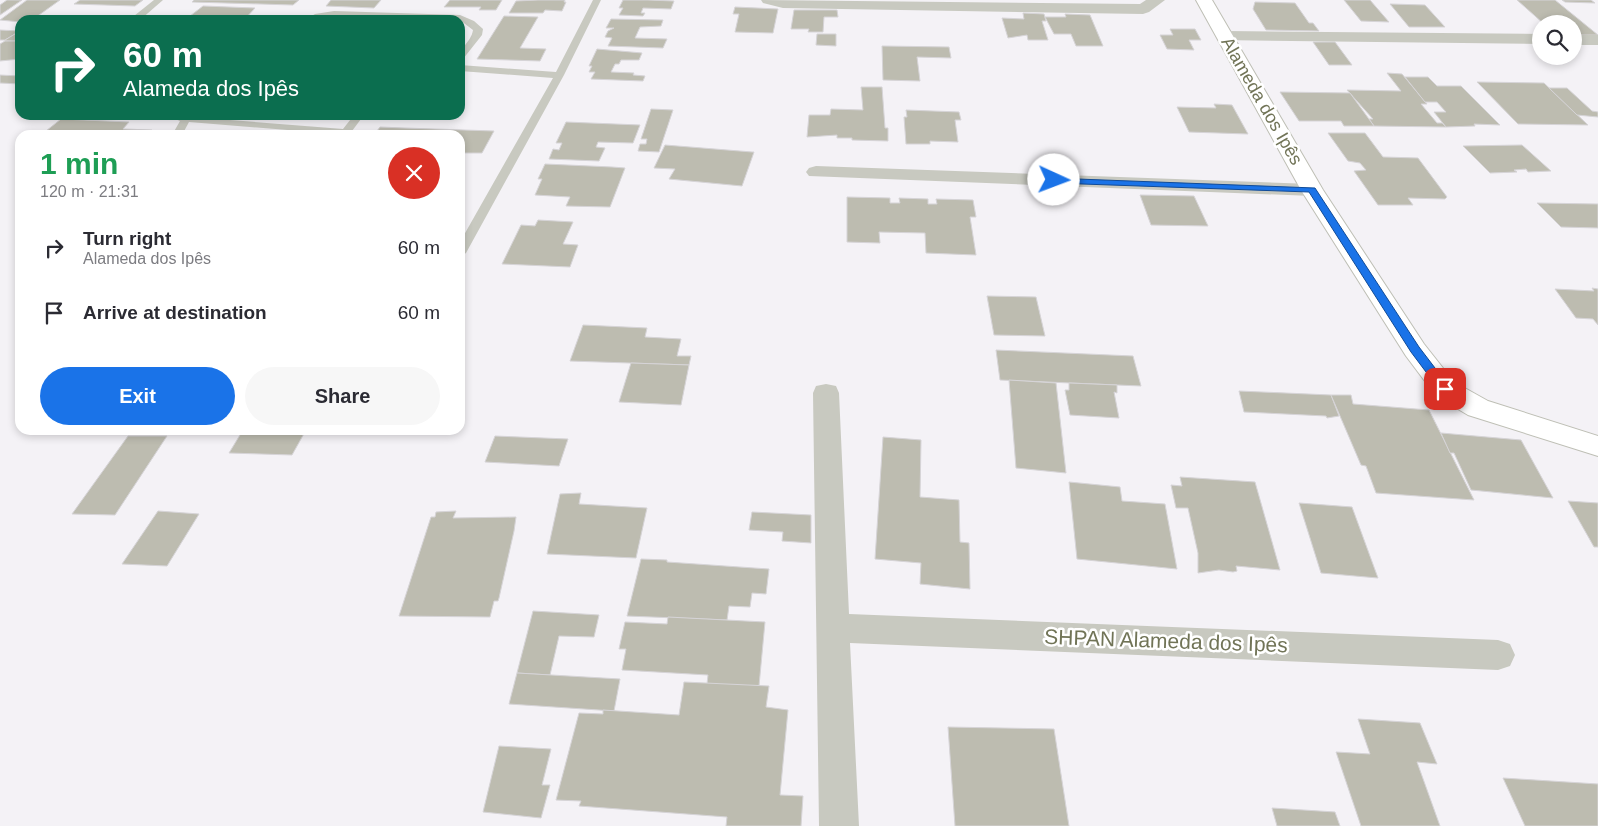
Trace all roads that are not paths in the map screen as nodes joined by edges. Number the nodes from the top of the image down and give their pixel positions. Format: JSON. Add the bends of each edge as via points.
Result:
{"nodes":[{"id":1,"x":159,"y":0,"type":"edge"},
{"id":2,"x":597,"y":0,"type":"edge"},
{"id":3,"x":769,"y":0,"type":"edge"},
{"id":4,"x":1157,"y":0,"type":"edge"},
{"id":5,"x":1204,"y":0,"type":"edge"},
{"id":6,"x":140,"y":15,"type":"edge"},
{"id":7,"x":326,"y":15,"type":"edge"},
{"id":8,"x":366,"y":15,"type":"edge"},
{"id":9,"x":465,"y":20,"type":"edge"},
{"id":10,"x":1225,"y":36,"type":"junction"},
{"id":11,"x":1532,"y":39,"type":"edge"},
{"id":12,"x":1582,"y":40,"type":"edge"},
{"id":13,"x":1598,"y":40,"type":"edge"},
{"id":14,"x":465,"y":50,"type":"edge"},
{"id":15,"x":465,"y":68,"type":"edge"},
{"id":16,"x":559,"y":75,"type":"junction"},
{"id":17,"x":197,"y":120,"type":"edge"},
{"id":18,"x":355,"y":120,"type":"edge"},
{"id":19,"x":310,"y":130,"type":"edge"},
{"id":20,"x":346,"y":130,"type":"edge"},
{"id":21,"x":816,"y":172,"type":"dead end"},
{"id":22,"x":1312,"y":190,"type":"junction"},
{"id":23,"x":465,"y":244,"type":"edge"},
{"id":24,"x":826,"y":393,"type":"dead end"},
{"id":25,"x":1598,"y":446,"type":"edge"},
{"id":26,"x":834,"y":628,"type":"junction"},
{"id":27,"x":1498,"y":654,"type":"dead end"},
{"id":28,"x":839,"y":826,"type":"edge"}],
"edges":[{"from":1,"to":6,"type":"lane"},
{"from":2,"to":16,"type":"lane"},
{"from":3,"to":4,"type":"street","via":[[783,3],[1142,9]]},
{"from":5,"to":10,"type":"street","name":"Alameda dos Ipês"},
{"from":7,"to":8,"type":"lane"},
{"from":9,"to":14,"type":"lane","via":[[478,30]]},
{"from":10,"to":11,"type":"street"},
{"from":10,"to":22,"type":"street","name":"Alameda dos Ipês"},
{"from":12,"to":13,"type":"street"},
{"from":15,"to":16,"type":"lane"},
{"from":16,"to":23,"type":"lane"},
{"from":17,"to":19,"type":"lane"},
{"from":18,"to":20,"type":"lane"},
{"from":21,"to":22,"type":"street"},
{"from":22,"to":25,"type":"street","name":"Alameda dos Ipês","via":[[1415,350],[1445,389],[1478,408]]},
{"from":24,"to":26,"type":"street"},
{"from":26,"to":27,"type":"street","name":"SHPAN Alameda dos Ipês"},
{"from":26,"to":28,"type":"street"}]}
